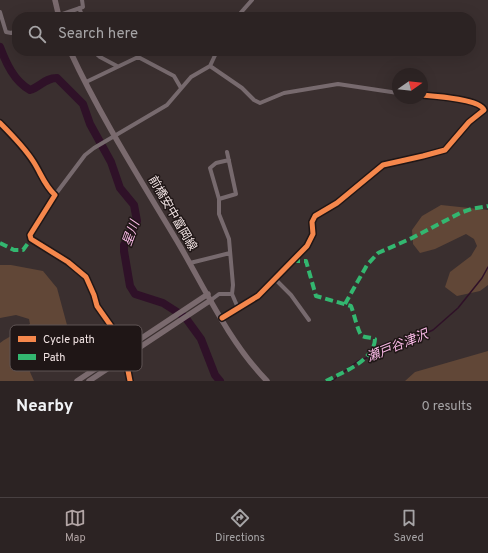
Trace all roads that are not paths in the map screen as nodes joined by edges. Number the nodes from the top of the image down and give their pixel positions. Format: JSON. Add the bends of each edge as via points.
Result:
{"nodes":[{"id":1,"x":55,"y":0,"type":"edge"},
{"id":2,"x":82,"y":0,"type":"edge"},
{"id":3,"x":252,"y":0,"type":"edge"},
{"id":4,"x":79,"y":8,"type":"junction"},
{"id":5,"x":0,"y":12,"type":"edge"},
{"id":6,"x":56,"y":12,"type":"edge"},
{"id":7,"x":68,"y":12,"type":"edge"},
{"id":8,"x":81,"y":12,"type":"edge"},
{"id":9,"x":241,"y":12,"type":"edge"},
{"id":10,"x":12,"y":33,"type":"edge"},
{"id":11,"x":73,"y":56,"type":"edge"},
{"id":12,"x":99,"y":56,"type":"edge"},
{"id":13,"x":215,"y":56,"type":"edge"},
{"id":14,"x":117,"y":66,"type":"junction"},
{"id":15,"x":210,"y":66,"type":"junction"},
{"id":16,"x":86,"y":82,"type":"junction"},
{"id":17,"x":180,"y":88,"type":"junction"},
{"id":18,"x":392,"y":92,"type":"edge"},
{"id":19,"x":428,"y":96,"type":"edge"},
{"id":20,"x":0,"y":123,"type":"edge"},
{"id":21,"x":116,"y":136,"type":"junction"},
{"id":22,"x":227,"y":152,"type":"dead end"},
{"id":23,"x":229,"y":160,"type":"junction"},
{"id":24,"x":55,"y":195,"type":"junction"},
{"id":25,"x":219,"y":200,"type":"junction"},
{"id":26,"x":230,"y":253,"type":"junction"},
{"id":27,"x":190,"y":263,"type":"junction"},
{"id":28,"x":275,"y":279,"type":"junction"},
{"id":29,"x":232,"y":294,"type":"junction"},
{"id":30,"x":210,"y":297,"type":"junction"},
{"id":31,"x":238,"y":308,"type":"junction"},
{"id":32,"x":222,"y":318,"type":"junction"},
{"id":33,"x":309,"y":320,"type":"dead end"},
{"id":34,"x":110,"y":325,"type":"edge"},
{"id":35,"x":142,"y":339,"type":"edge"},
{"id":36,"x":142,"y":346,"type":"edge"},
{"id":37,"x":92,"y":371,"type":"edge"},
{"id":38,"x":104,"y":371,"type":"edge"},
{"id":39,"x":128,"y":371,"type":"edge"},
{"id":40,"x":77,"y":381,"type":"edge"},
{"id":41,"x":89,"y":381,"type":"edge"},
{"id":42,"x":130,"y":381,"type":"edge"},
{"id":43,"x":267,"y":381,"type":"edge"}],
"edges":[{"from":1,"to":6,"type":"main road"},
{"from":2,"to":4,"type":"street","via":[[83,8]]},
{"from":3,"to":9,"type":"street"},
{"from":4,"to":7,"type":"street"},
{"from":4,"to":8,"type":"street"},
{"from":5,"to":10,"type":"street","via":[[6,32]]},
{"from":11,"to":16,"type":"main road","name":"前橋安中富岡線"},
{"from":12,"to":14,"type":"street"},
{"from":13,"to":15,"type":"street"},
{"from":14,"to":16,"type":"street"},
{"from":14,"to":17,"type":"street","via":[[140,58],[174,76]]},
{"from":15,"to":17,"type":"street","via":[[191,77]]},
{"from":15,"to":18,"type":"street","via":[[260,103],[284,93],[338,84]]},
{"from":16,"to":21,"type":"main road","name":"前橋安中富岡線"},
{"from":17,"to":21,"type":"street","via":[[171,101],[160,110]]},
{"from":19,"to":28,"type":"street","via":[[466,101],[479,105],[484,110],[469,122],[445,150],[383,165],[336,203],[315,216],[312,222],[311,241]]},
{"from":20,"to":24,"type":"street","via":[[22,146],[34,162],[47,188]]},
{"from":21,"to":24,"type":"street","via":[[85,156]]},
{"from":21,"to":27,"type":"main road","name":"前橋安中富岡線"},
{"from":22,"to":23,"type":"street"},
{"from":23,"to":25,"type":"street","via":[[236,194]]},
{"from":23,"to":25,"type":"street","via":[[216,163],[210,168]]},
{"from":24,"to":34,"type":"street","via":[[30,235],[31,239],[68,262],[86,277],[97,306]]},
{"from":25,"to":26,"type":"street"},
{"from":26,"to":27,"type":"street"},
{"from":26,"to":29,"type":"street"},
{"from":27,"to":30,"type":"main road","name":"前橋安中富岡線"},
{"from":28,"to":31,"type":"street","via":[[258,296]]},
{"from":28,"to":33,"type":"street","via":[[291,295]]},
{"from":29,"to":30,"type":"street"},
{"from":29,"to":31,"type":"street"},
{"from":30,"to":32,"type":"main road","name":"前橋安中富岡線"},
{"from":30,"to":35,"type":"main road"},
{"from":30,"to":36,"type":"main road"},
{"from":31,"to":32,"type":"street"},
{"from":32,"to":43,"type":"main road","name":"前橋安中富岡線","via":[[252,365]]},
{"from":37,"to":40,"type":"main road"},
{"from":38,"to":41,"type":"main road"},
{"from":39,"to":42,"type":"street"}]}
